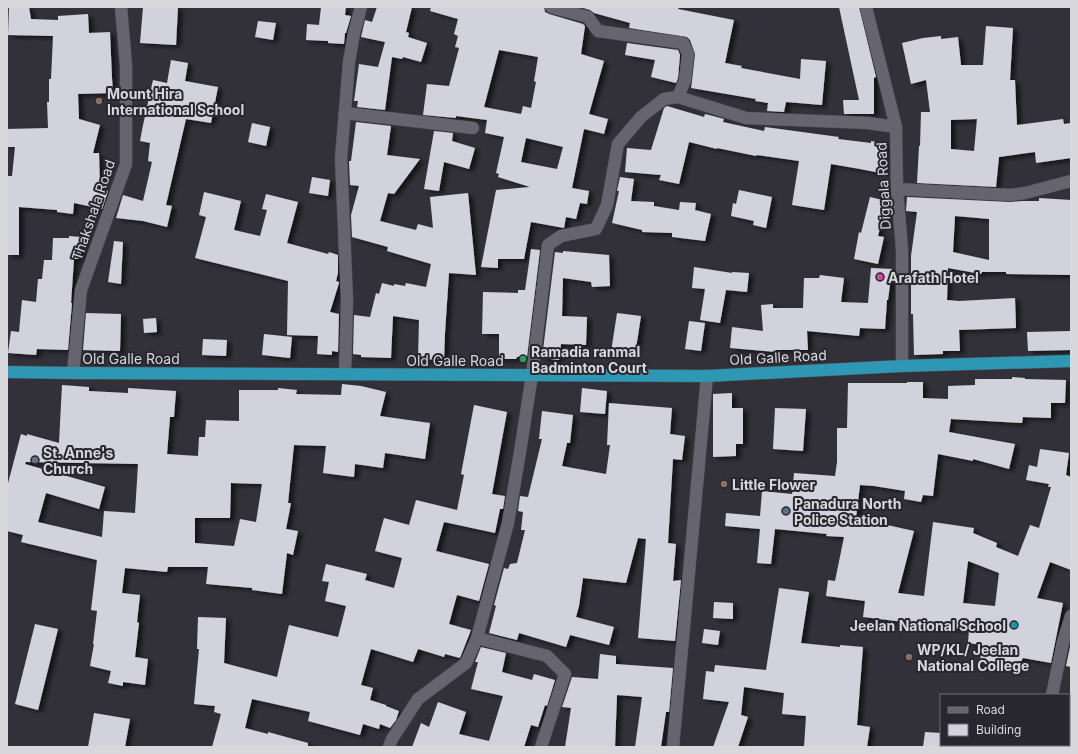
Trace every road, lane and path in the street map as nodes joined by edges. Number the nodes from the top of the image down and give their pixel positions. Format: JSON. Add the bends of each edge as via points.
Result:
{"nodes":[{"id":1,"x":121,"y":7,"type":"edge"},
{"id":2,"x":361,"y":7,"type":"edge"},
{"id":3,"x":551,"y":7,"type":"edge"},
{"id":4,"x":866,"y":7,"type":"edge"},
{"id":5,"x":678,"y":97,"type":"junction"},
{"id":6,"x":345,"y":113,"type":"junction"},
{"id":7,"x":896,"y":127,"type":"junction"},
{"id":8,"x":473,"y":128,"type":"dead end"},
{"id":9,"x":1071,"y":181,"type":"edge"},
{"id":10,"x":897,"y":189,"type":"junction"},
{"id":11,"x":1071,"y":361,"type":"edge"},
{"id":12,"x":902,"y":366,"type":"junction"},
{"id":13,"x":7,"y":372,"type":"edge"},
{"id":14,"x":73,"y":373,"type":"junction"},
{"id":15,"x":346,"y":374,"type":"junction"},
{"id":16,"x":532,"y":375,"type":"junction"},
{"id":17,"x":707,"y":376,"type":"junction"},
{"id":18,"x":1071,"y":616,"type":"edge"},
{"id":19,"x":477,"y":638,"type":"junction"},
{"id":20,"x":1052,"y":694,"type":"edge"},
{"id":21,"x":389,"y":747,"type":"edge"},
{"id":22,"x":541,"y":747,"type":"edge"},
{"id":23,"x":673,"y":747,"type":"edge"}],
"edges":[{"from":1,"to":14,"type":"street","name":"Thakshala Road","via":[[126,65],[126,164],[81,290]]},
{"from":2,"to":6,"type":"street","via":[[349,62]]},
{"from":3,"to":5,"type":"street","via":[[588,17],[598,31],[683,43],[688,54],[685,80]]},
{"from":4,"to":7,"type":"street","name":"Diggala Road"},
{"from":5,"to":7,"type":"street","via":[[746,118],[868,123]]},
{"from":5,"to":16,"type":"street","via":[[664,99],[641,116],[618,144],[607,205],[596,229],[561,236],[548,245]]},
{"from":6,"to":8,"type":"street"},
{"from":6,"to":15,"type":"street","via":[[342,158],[347,300]]},
{"from":7,"to":10,"type":"street","name":"Diggala Road"},
{"from":9,"to":10,"type":"street","via":[[1010,195]]},
{"from":10,"to":12,"type":"street","name":"Diggala Road","via":[[902,249]]},
{"from":11,"to":12,"type":"highway","name":"Old Galle Road"},
{"from":12,"to":17,"type":"highway","name":"Old Galle Road"},
{"from":13,"to":14,"type":"highway","name":"Old Galle Road"},
{"from":14,"to":15,"type":"highway","name":"Old Galle Road"},
{"from":15,"to":16,"type":"highway","name":"Old Galle Road"},
{"from":16,"to":17,"type":"highway","name":"Old Galle Road"},
{"from":16,"to":19,"type":"street","via":[[508,523]]},
{"from":17,"to":23,"type":"street"},
{"from":18,"to":20,"type":"street"},
{"from":19,"to":21,"type":"street","via":[[466,662],[418,699]]},
{"from":19,"to":22,"type":"street","via":[[547,656],[565,674]]}]}
